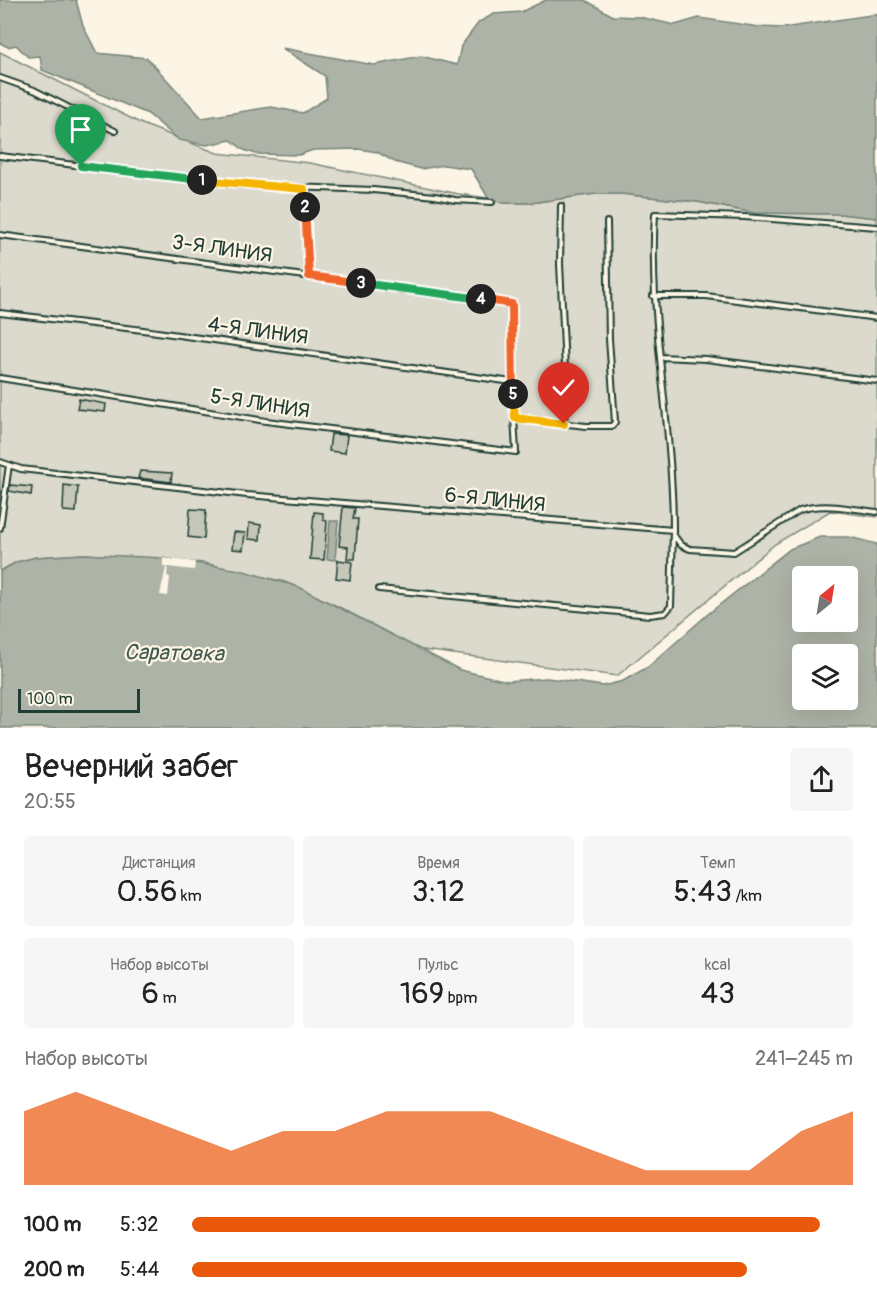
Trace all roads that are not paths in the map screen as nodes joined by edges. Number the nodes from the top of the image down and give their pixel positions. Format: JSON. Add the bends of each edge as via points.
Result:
{"nodes":[{"id":1,"x":0,"y":78,"type":"edge"},
{"id":2,"x":115,"y":131,"type":"dead end"},
{"id":3,"x":0,"y":156,"type":"edge"},
{"id":4,"x":304,"y":189,"type":"junction"},
{"id":5,"x":492,"y":202,"type":"dead end"},
{"id":6,"x":561,"y":206,"type":"dead end"},
{"id":7,"x":607,"y":222,"type":"dead end"},
{"id":8,"x":877,"y":226,"type":"edge"},
{"id":9,"x":0,"y":235,"type":"edge"},
{"id":10,"x":309,"y":276,"type":"junction"},
{"id":11,"x":654,"y":296,"type":"junction"},
{"id":12,"x":0,"y":313,"type":"edge"},
{"id":13,"x":877,"y":318,"type":"edge"},
{"id":14,"x":660,"y":357,"type":"junction"},
{"id":15,"x":0,"y":378,"type":"edge"},
{"id":16,"x":877,"y":381,"type":"edge"},
{"id":17,"x":512,"y":382,"type":"junction"},
{"id":18,"x":515,"y":418,"type":"junction"},
{"id":19,"x":564,"y":424,"type":"junction"},
{"id":20,"x":0,"y":462,"type":"edge"},
{"id":21,"x":9,"y":465,"type":"junction"},
{"id":22,"x":877,"y":512,"type":"edge"},
{"id":23,"x":0,"y":528,"type":"edge"},
{"id":24,"x":674,"y":531,"type":"junction"},
{"id":25,"x":379,"y":589,"type":"dead end"}],
"edges":[{"from":1,"to":2,"type":"lane","via":[[34,90]]},
{"from":3,"to":4,"type":"lane"},
{"from":4,"to":5,"type":"lane","via":[[373,190]]},
{"from":4,"to":10,"type":"lane"},
{"from":6,"to":19,"type":"lane"},
{"from":7,"to":19,"type":"lane","via":[[615,422],[612,426]]},
{"from":8,"to":11,"type":"lane","via":[[655,214]]},
{"from":9,"to":10,"type":"lane","name":"3-Я ЛИНИЯ"},
{"from":10,"to":17,"type":"lane","name":"3-Я ЛИНИЯ","via":[[512,304]]},
{"from":11,"to":13,"type":"lane","via":[[706,296]]},
{"from":11,"to":14,"type":"lane"},
{"from":12,"to":17,"type":"lane","name":"4-Я ЛИНИЯ"},
{"from":14,"to":16,"type":"lane","via":[[706,359]]},
{"from":14,"to":24,"type":"lane"},
{"from":15,"to":18,"type":"lane","name":"5-Я ЛИНИЯ","via":[[266,422],[516,452]]},
{"from":17,"to":18,"type":"lane"},
{"from":18,"to":19,"type":"lane"},
{"from":20,"to":21,"type":"lane","name":"6-Я ЛИНИЯ"},
{"from":21,"to":23,"type":"lane"},
{"from":21,"to":24,"type":"lane","name":"6-Я ЛИНИЯ","via":[[247,495]]},
{"from":22,"to":24,"type":"lane","via":[[808,507],[734,552],[690,549],[676,540]]},
{"from":24,"to":25,"type":"lane","via":[[671,606],[665,613],[650,615]]}]}
